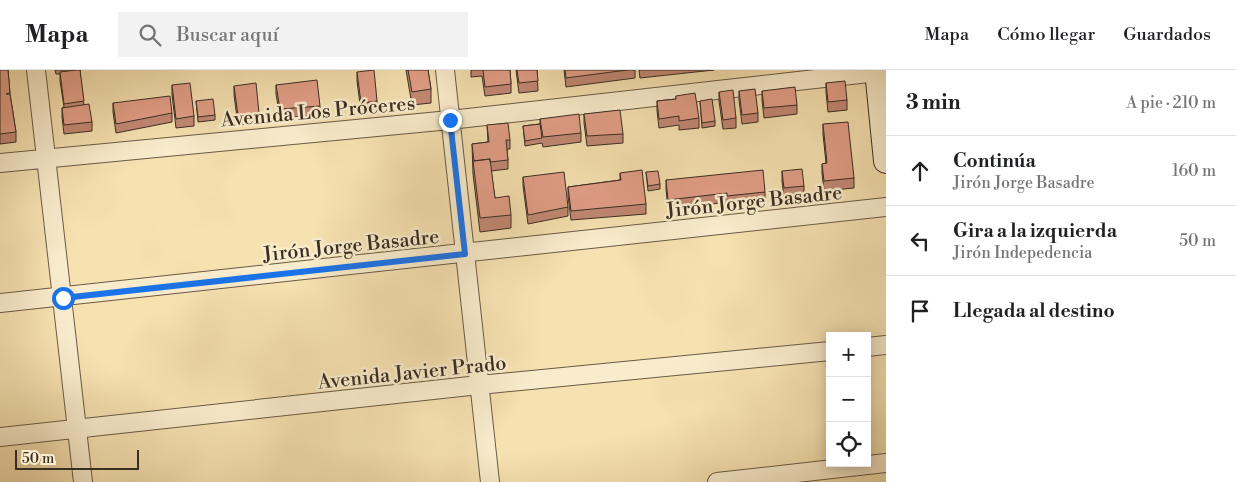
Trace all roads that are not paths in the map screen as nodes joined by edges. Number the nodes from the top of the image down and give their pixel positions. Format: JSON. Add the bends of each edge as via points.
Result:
{"nodes":[{"id":1,"x":36,"y":70,"type":"edge"},
{"id":2,"x":445,"y":70,"type":"edge"},
{"id":3,"x":878,"y":71,"type":"edge"},
{"id":4,"x":450,"y":120,"type":"junction"},
{"id":5,"x":46,"y":158,"type":"junction"},
{"id":6,"x":886,"y":161,"type":"edge"},
{"id":7,"x":0,"y":163,"type":"edge"},
{"id":8,"x":886,"y":208,"type":"edge"},
{"id":9,"x":465,"y":254,"type":"junction"},
{"id":10,"x":63,"y":298,"type":"junction"},
{"id":11,"x":0,"y":303,"type":"edge"},
{"id":12,"x":886,"y":345,"type":"edge"},
{"id":13,"x":871,"y":347,"type":"edge"},
{"id":14,"x":826,"y":351,"type":"edge"},
{"id":15,"x":479,"y":385,"type":"junction"},
{"id":16,"x":78,"y":430,"type":"junction"},
{"id":17,"x":0,"y":438,"type":"edge"},
{"id":18,"x":886,"y":463,"type":"edge"},
{"id":19,"x":767,"y":479,"type":"edge"},
{"id":20,"x":83,"y":482,"type":"edge"},
{"id":21,"x":490,"y":482,"type":"edge"},
{"id":22,"x":717,"y":482,"type":"edge"}],
"edges":[{"from":1,"to":5,"type":"street"},
{"from":2,"to":4,"type":"street"},
{"from":3,"to":4,"type":"street","name":"Avenida Los Próceres"},
{"from":3,"to":6,"type":"street"},
{"from":4,"to":5,"type":"street","name":"Avenida Los Próceres"},
{"from":4,"to":9,"type":"street"},
{"from":5,"to":7,"type":"street","name":"Avenida Los Próceres"},
{"from":5,"to":10,"type":"street"},
{"from":8,"to":9,"type":"street","name":"Jirón Jorge Basadre"},
{"from":9,"to":10,"type":"street","name":"Jirón Jorge Basadre"},
{"from":9,"to":15,"type":"street"},
{"from":10,"to":11,"type":"street","name":"Jirón Jorge Basadre"},
{"from":10,"to":16,"type":"street"},
{"from":12,"to":13,"type":"street"},
{"from":14,"to":15,"type":"street","name":"Avenida Javier Prado"},
{"from":15,"to":16,"type":"street","name":"Avenida Javier Prado"},
{"from":15,"to":21,"type":"street"},
{"from":16,"to":17,"type":"street","name":"Avenida Javier Prado"},
{"from":16,"to":20,"type":"street"},
{"from":18,"to":19,"type":"street"},
{"from":19,"to":22,"type":"street"}]}
